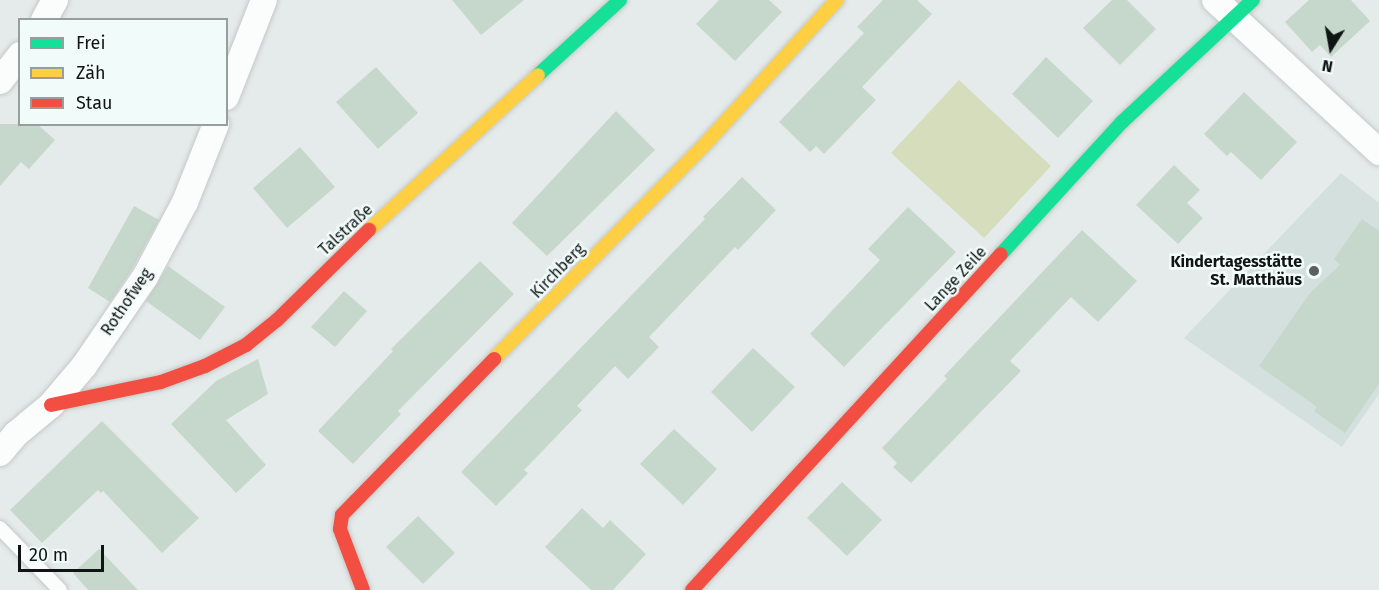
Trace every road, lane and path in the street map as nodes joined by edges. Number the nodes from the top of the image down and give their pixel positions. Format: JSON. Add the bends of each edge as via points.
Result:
{"nodes":[{"id":1,"x":55,"y":0,"type":"edge"},
{"id":2,"x":264,"y":0,"type":"edge"},
{"id":3,"x":620,"y":0,"type":"edge"},
{"id":4,"x":837,"y":0,"type":"edge"},
{"id":5,"x":1215,"y":0,"type":"edge"},
{"id":6,"x":1253,"y":0,"type":"edge"},
{"id":7,"x":45,"y":18,"type":"edge"},
{"id":8,"x":1234,"y":18,"type":"junction"},
{"id":9,"x":18,"y":58,"type":"edge"},
{"id":10,"x":0,"y":81,"type":"edge"},
{"id":11,"x":228,"y":92,"type":"edge"},
{"id":12,"x":215,"y":126,"type":"edge"},
{"id":13,"x":1379,"y":152,"type":"edge"},
{"id":14,"x":51,"y":405,"type":"junction"},
{"id":15,"x":0,"y":453,"type":"edge"},
{"id":16,"x":0,"y":528,"type":"edge"},
{"id":17,"x":60,"y":590,"type":"edge"},
{"id":18,"x":363,"y":590,"type":"edge"},
{"id":19,"x":693,"y":590,"type":"edge"}],
"edges":[{"from":1,"to":7,"type":"street"},
{"from":2,"to":11,"type":"street"},
{"from":3,"to":14,"type":"street","name":"Talstraße","via":[[246,345],[162,382]]},
{"from":4,"to":18,"type":"street","name":"Kirchberg","via":[[706,143],[342,515],[340,529],[353,580]]},
{"from":5,"to":8,"type":"street"},
{"from":6,"to":8,"type":"street","name":"Lange Zeile"},
{"from":8,"to":13,"type":"street"},
{"from":8,"to":19,"type":"street","name":"Lange Zeile","via":[[1122,122]]},
{"from":9,"to":10,"type":"street"},
{"from":12,"to":14,"type":"street","name":"Rothofweg","via":[[185,202],[145,277],[84,366]]},
{"from":14,"to":15,"type":"street","name":"Rothofweg"},
{"from":16,"to":17,"type":"lane"}]}
